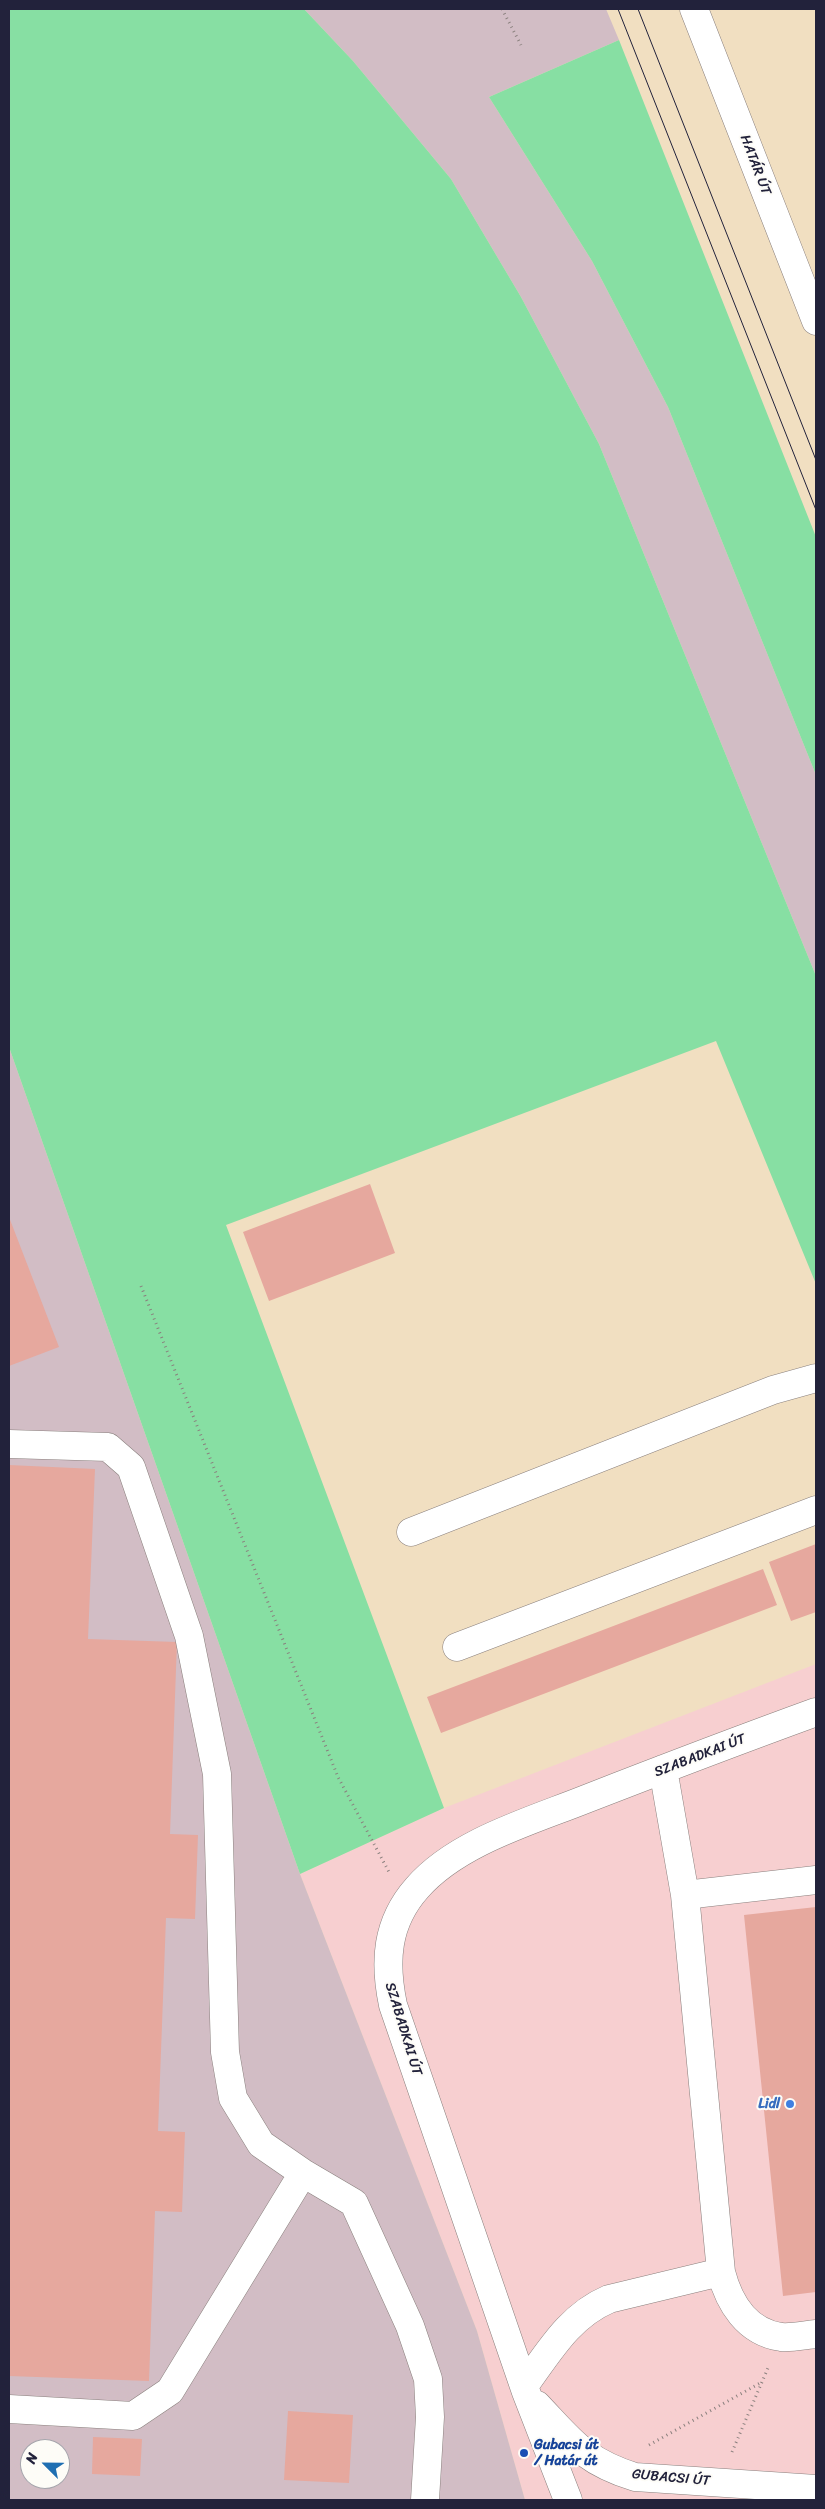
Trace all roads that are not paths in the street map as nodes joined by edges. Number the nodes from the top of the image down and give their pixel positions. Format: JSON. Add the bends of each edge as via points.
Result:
{"nodes":[{"id":1,"x":694,"y":9,"type":"edge"},
{"id":2,"x":816,"y":321,"type":"edge"},
{"id":3,"x":816,"y":1378,"type":"edge"},
{"id":4,"x":9,"y":1444,"type":"edge"},
{"id":5,"x":816,"y":1510,"type":"edge"},
{"id":6,"x":411,"y":1532,"type":"dead end"},
{"id":7,"x":457,"y":1646,"type":"dead end"},
{"id":8,"x":816,"y":1712,"type":"edge"},
{"id":9,"x":663,"y":1769,"type":"junction"},
{"id":10,"x":816,"y":1880,"type":"edge"},
{"id":11,"x":685,"y":1895,"type":"junction"},
{"id":12,"x":303,"y":2173,"type":"junction"},
{"id":13,"x":721,"y":2272,"type":"junction"},
{"id":14,"x":816,"y":2334,"type":"edge"},
{"id":15,"x":525,"y":2389,"type":"junction"},
{"id":16,"x":9,"y":2409,"type":"edge"},
{"id":17,"x":816,"y":2489,"type":"edge"},
{"id":18,"x":425,"y":2500,"type":"edge"},
{"id":19,"x":568,"y":2500,"type":"edge"}],
"edges":[{"from":1,"to":2,"type":"street","name":"HATÁR ÚT"},
{"from":3,"to":6,"type":"street","via":[[773,1390]]},
{"from":4,"to":12,"type":"street","via":[[108,1447],[131,1466],[189,1636],[217,1774],[225,2052],[233,2098],[261,2144]]},
{"from":5,"to":7,"type":"street"},
{"from":8,"to":9,"type":"street","name":"SZABADKAI ÚT"},
{"from":9,"to":11,"type":"street"},
{"from":9,"to":15,"type":"street","name":"SZABADKAI ÚT","via":[[509,1830],[456,1855],[416,1888],[392,1933],[387,1953],[387,1976],[393,2005]]},
{"from":10,"to":11,"type":"street"},
{"from":11,"to":13,"type":"street"},
{"from":12,"to":16,"type":"street","via":[[170,2390],[133,2416]]},
{"from":12,"to":18,"type":"street","via":[[354,2203],[410,2326],[428,2380],[430,2418]]},
{"from":13,"to":14,"type":"street","via":[[730,2300],[752,2324],[782,2337]]},
{"from":13,"to":15,"type":"street","via":[[609,2299],[593,2306],[563,2332]]},
{"from":15,"to":17,"type":"street","name":"GUBACSI ÚT","via":[[586,2455],[608,2467],[635,2476]]},
{"from":15,"to":19,"type":"street","name":"SZABADKAI ÚT"}]}
